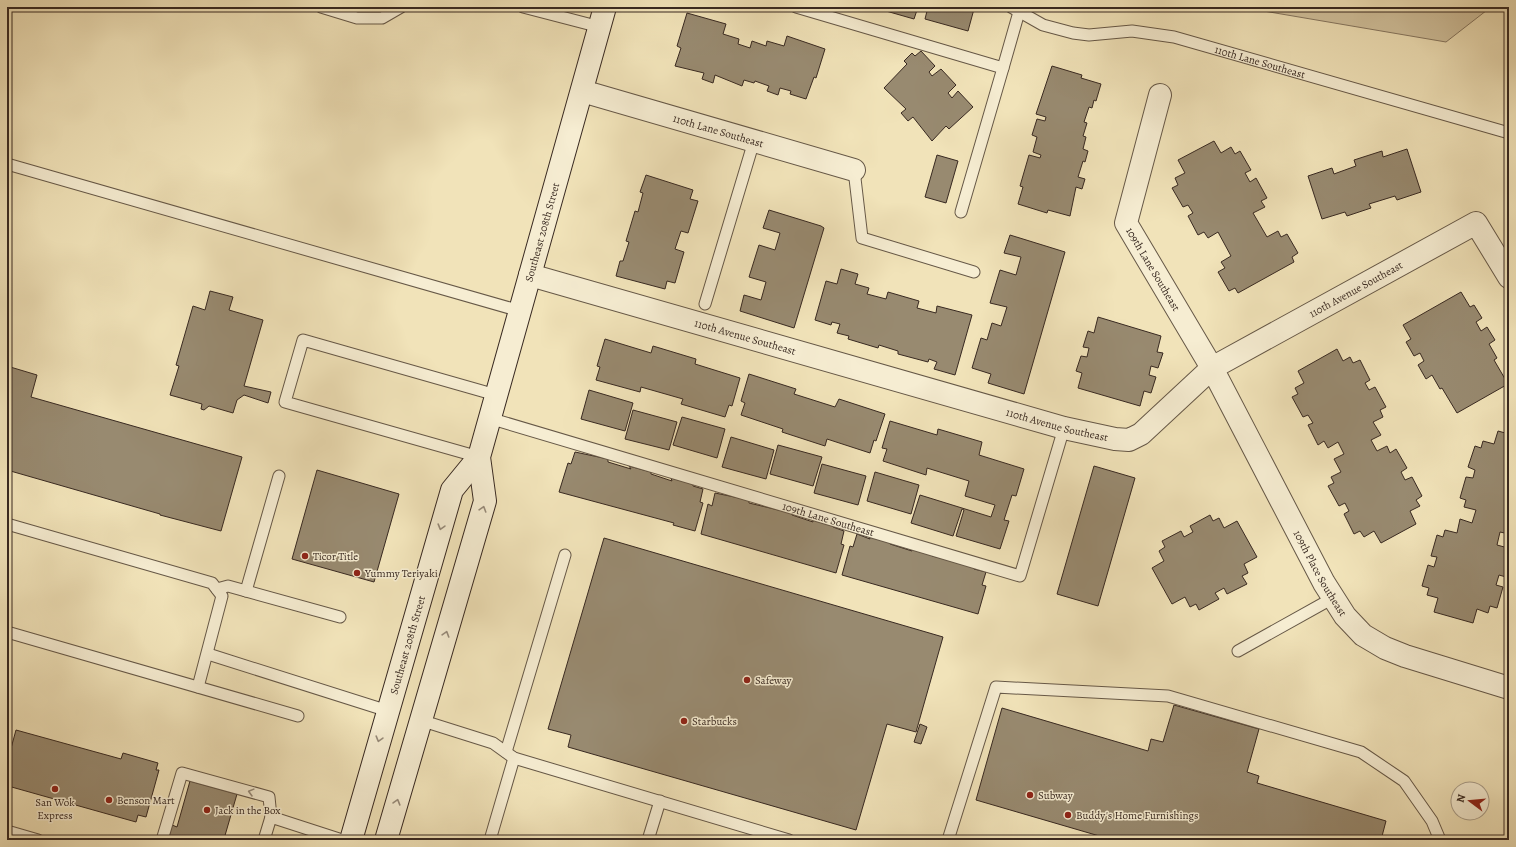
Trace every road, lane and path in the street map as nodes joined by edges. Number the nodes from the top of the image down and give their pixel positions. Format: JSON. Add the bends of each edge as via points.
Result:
{"nodes":[{"id":1,"x":321,"y":7,"type":"edge"},
{"id":2,"x":401,"y":7,"type":"edge"},
{"id":3,"x":523,"y":7,"type":"edge"},
{"id":4,"x":796,"y":7,"type":"edge"},
{"id":5,"x":1015,"y":9,"type":"edge"},
{"id":6,"x":603,"y":17,"type":"edge"},
{"id":7,"x":1003,"y":68,"type":"junction"},
{"id":8,"x":582,"y":91,"type":"junction"},
{"id":9,"x":1160,"y":95,"type":"dead end"},
{"id":10,"x":1509,"y":133,"type":"edge"},
{"id":11,"x":754,"y":141,"type":"junction"},
{"id":12,"x":7,"y":164,"type":"edge"},
{"id":13,"x":854,"y":170,"type":"joint"},
{"id":14,"x":961,"y":212,"type":"dead end"},
{"id":15,"x":974,"y":272,"type":"dead end"},
{"id":16,"x":530,"y":275,"type":"junction"},
{"id":17,"x":1509,"y":277,"type":"edge"},
{"id":18,"x":705,"y":304,"type":"dead end"},
{"id":19,"x":520,"y":312,"type":"junction"},
{"id":20,"x":1212,"y":368,"type":"junction"},
{"id":21,"x":496,"y":395,"type":"junction"},
{"id":22,"x":489,"y":418,"type":"junction"},
{"id":23,"x":1064,"y":428,"type":"junction"},
{"id":24,"x":478,"y":456,"type":"junction"},
{"id":25,"x":279,"y":476,"type":"dead end"},
{"id":26,"x":7,"y":524,"type":"edge"},
{"id":27,"x":565,"y":555,"type":"dead end"},
{"id":28,"x":217,"y":589,"type":"junction"},
{"id":29,"x":246,"y":591,"type":"junction"},
{"id":30,"x":1333,"y":598,"type":"junction"},
{"id":31,"x":340,"y":617,"type":"dead end"},
{"id":32,"x":7,"y":632,"type":"edge"},
{"id":33,"x":1238,"y":651,"type":"dead end"},
{"id":34,"x":208,"y":654,"type":"junction"},
{"id":35,"x":198,"y":687,"type":"junction"},
{"id":36,"x":1509,"y":688,"type":"edge"},
{"id":37,"x":388,"y":711,"type":"junction"},
{"id":38,"x":298,"y":716,"type":"dead end"},
{"id":39,"x":420,"y":720,"type":"junction"},
{"id":40,"x":510,"y":755,"type":"junction"},
{"id":41,"x":660,"y":801,"type":"junction"},
{"id":42,"x":270,"y":817,"type":"junction"},
{"id":43,"x":7,"y":831,"type":"edge"},
{"id":44,"x":38,"y":840,"type":"edge"},
{"id":45,"x":162,"y":840,"type":"edge"},
{"id":46,"x":264,"y":840,"type":"edge"},
{"id":47,"x":342,"y":840,"type":"edge"},
{"id":48,"x":351,"y":840,"type":"edge"},
{"id":49,"x":386,"y":840,"type":"edge"},
{"id":50,"x":490,"y":840,"type":"edge"},
{"id":51,"x":648,"y":840,"type":"edge"},
{"id":52,"x":789,"y":840,"type":"edge"},
{"id":53,"x":948,"y":840,"type":"edge"},
{"id":54,"x":1440,"y":840,"type":"edge"}],
"edges":[{"from":1,"to":2,"type":"lane","via":[[357,18],[382,18]]},
{"from":3,"to":6,"type":"lane"},
{"from":4,"to":7,"type":"lane"},
{"from":5,"to":7,"type":"lane"},
{"from":5,"to":10,"type":"lane","name":"110th Lane Southeast","via":[[1043,25],[1082,34],[1100,35],[1132,31],[1174,37]]},
{"from":6,"to":8,"type":"street","name":"Southeast 208th Street"},
{"from":7,"to":14,"type":"lane"},
{"from":8,"to":11,"type":"street","name":"110th Lane Southeast"},
{"from":8,"to":16,"type":"street","name":"Southeast 208th Street"},
{"from":9,"to":20,"type":"street","name":"109th Lane Southeast","via":[[1126,223]]},
{"from":11,"to":13,"type":"street","name":"110th Lane Southeast"},
{"from":11,"to":18,"type":"lane"},
{"from":12,"to":19,"type":"lane"},
{"from":13,"to":15,"type":"lane","via":[[862,238]]},
{"from":16,"to":19,"type":"street","name":"Southeast 208th Street"},
{"from":16,"to":23,"type":"street","name":"110th Avenue Southeast"},
{"from":17,"to":20,"type":"street","name":"110th Avenue Southeast","via":[[1476,223]]},
{"from":19,"to":21,"type":"street","name":"Southeast 208th Street"},
{"from":20,"to":23,"type":"street","name":"110th Avenue Southeast","via":[[1134,439],[1109,438]]},
{"from":20,"to":30,"type":"street","name":"109th Place Southeast"},
{"from":21,"to":22,"type":"street","name":"Southeast 208th Street"},
{"from":21,"to":24,"type":"lane","via":[[303,340],[287,394],[285,402]]},
{"from":22,"to":23,"type":"lane","name":"109th Lane Southeast","via":[[1020,576]]},
{"from":22,"to":24,"type":"street","name":"Southeast 208th Street"},
{"from":24,"to":37,"type":"street","name":"Southeast 208th Street","one_way":true,"via":[[452,490]]},
{"from":39,"to":24,"type":"street","name":"Southeast 208th Street","one_way":true,"via":[[485,501]]},
{"from":25,"to":29,"type":"lane"},
{"from":26,"to":28,"type":"lane","via":[[212,583]]},
{"from":27,"to":40,"type":"lane"},
{"from":28,"to":29,"type":"lane","via":[[228,586]]},
{"from":28,"to":34,"type":"lane","via":[[222,596]]},
{"from":29,"to":31,"type":"lane"},
{"from":30,"to":33,"type":"lane"},
{"from":30,"to":36,"type":"street","name":"109th Place Southeast","via":[[1357,630],[1385,648]]},
{"from":32,"to":35,"type":"lane"},
{"from":34,"to":35,"type":"lane"},
{"from":34,"to":37,"type":"lane"},
{"from":35,"to":38,"type":"lane"},
{"from":37,"to":48,"type":"street","name":"Southeast 208th Street","one_way":true},
{"from":39,"to":40,"type":"lane","via":[[493,744]]},
{"from":49,"to":39,"type":"street","name":"Southeast 208th Street","one_way":true},
{"from":40,"to":41,"type":"lane"},
{"from":40,"to":50,"type":"lane"},
{"from":41,"to":51,"type":"lane"},
{"from":41,"to":52,"type":"lane"},
{"from":42,"to":45,"type":"lane","one_way":true,"via":[[269,796],[182,773]]},
{"from":42,"to":46,"type":"lane"},
{"from":42,"to":47,"type":"lane"},
{"from":43,"to":44,"type":"lane"},
{"from":53,"to":54,"type":"lane","via":[[996,688],[1168,696],[1361,752],[1404,781],[1432,821]]}]}
